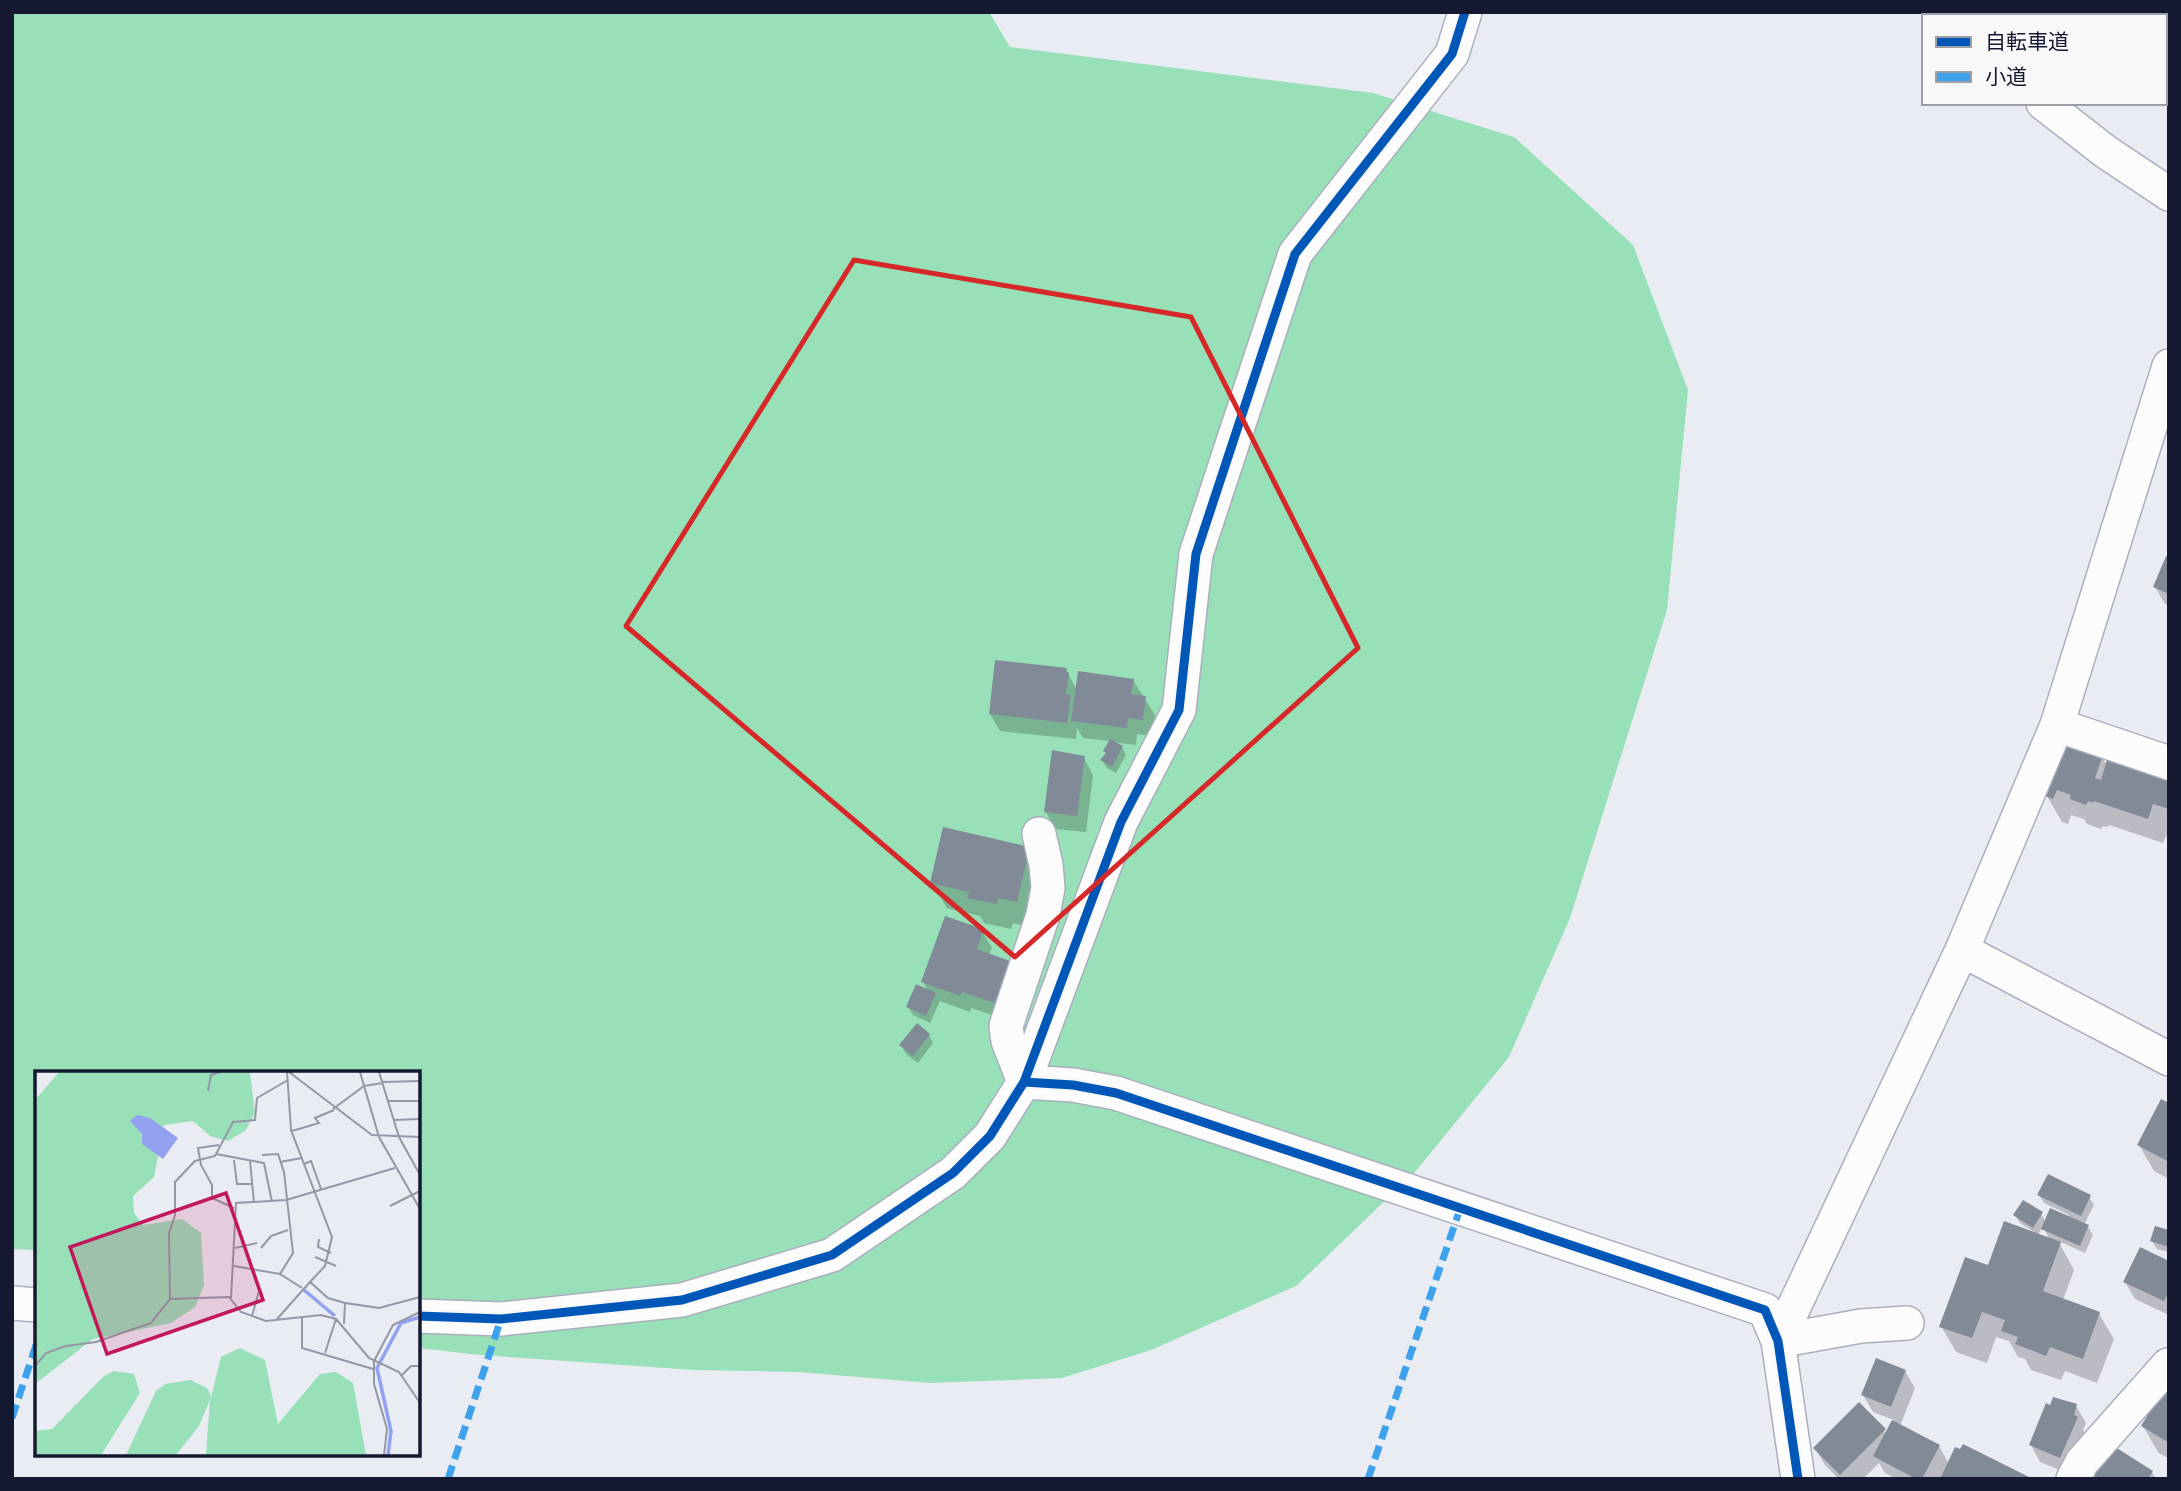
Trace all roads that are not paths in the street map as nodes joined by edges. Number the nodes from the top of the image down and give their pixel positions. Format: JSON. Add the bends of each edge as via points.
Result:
{"nodes":[{"id":1,"x":1465,"y":12,"type":"edge"},
{"id":2,"x":2046,"y":105,"type":"edge"},
{"id":3,"x":2169,"y":194,"type":"edge"},
{"id":4,"x":2169,"y":366,"type":"edge"},
{"id":5,"x":2169,"y":424,"type":"edge"},
{"id":6,"x":2142,"y":448,"type":"junction"},
{"id":7,"x":2057,"y":725,"type":"junction"},
{"id":8,"x":2169,"y":764,"type":"edge"},
{"id":9,"x":1039,"y":834,"type":"dead end"},
{"id":10,"x":1962,"y":950,"type":"junction"},
{"id":11,"x":2169,"y":1059,"type":"edge"},
{"id":12,"x":1024,"y":1082,"type":"junction"},
{"id":13,"x":12,"y":1303,"type":"edge"},
{"id":14,"x":35,"y":1305,"type":"edge"},
{"id":15,"x":420,"y":1316,"type":"edge"},
{"id":16,"x":1907,"y":1323,"type":"dead end"},
{"id":17,"x":1778,"y":1341,"type":"junction"},
{"id":18,"x":2168,"y":1365,"type":"edge"},
{"id":19,"x":1798,"y":1479,"type":"edge"},
{"id":20,"x":2073,"y":1479,"type":"edge"}],
"edges":[{"from":1,"to":12,"type":"street","via":[[1452,54],[1295,254],[1196,554],[1179,710],[1121,822]]},
{"from":2,"to":3,"type":"street"},
{"from":4,"to":6,"type":"street"},
{"from":5,"to":6,"type":"street","via":[[2155,445]]},
{"from":6,"to":7,"type":"street"},
{"from":7,"to":8,"type":"street"},
{"from":7,"to":10,"type":"street"},
{"from":9,"to":12,"type":"street","via":[[1048,888],[1044,915],[1006,1026],[1007,1041]]},
{"from":10,"to":11,"type":"street"},
{"from":10,"to":17,"type":"street"},
{"from":12,"to":15,"type":"street","via":[[990,1136],[953,1173],[832,1255],[682,1300],[501,1319]]},
{"from":12,"to":17,"type":"street","via":[[1116,1093],[1765,1310]]},
{"from":13,"to":14,"type":"street"},
{"from":16,"to":17,"type":"street"},
{"from":17,"to":19,"type":"street"},
{"from":18,"to":20,"type":"street","via":[[2082,1462]]}]}
